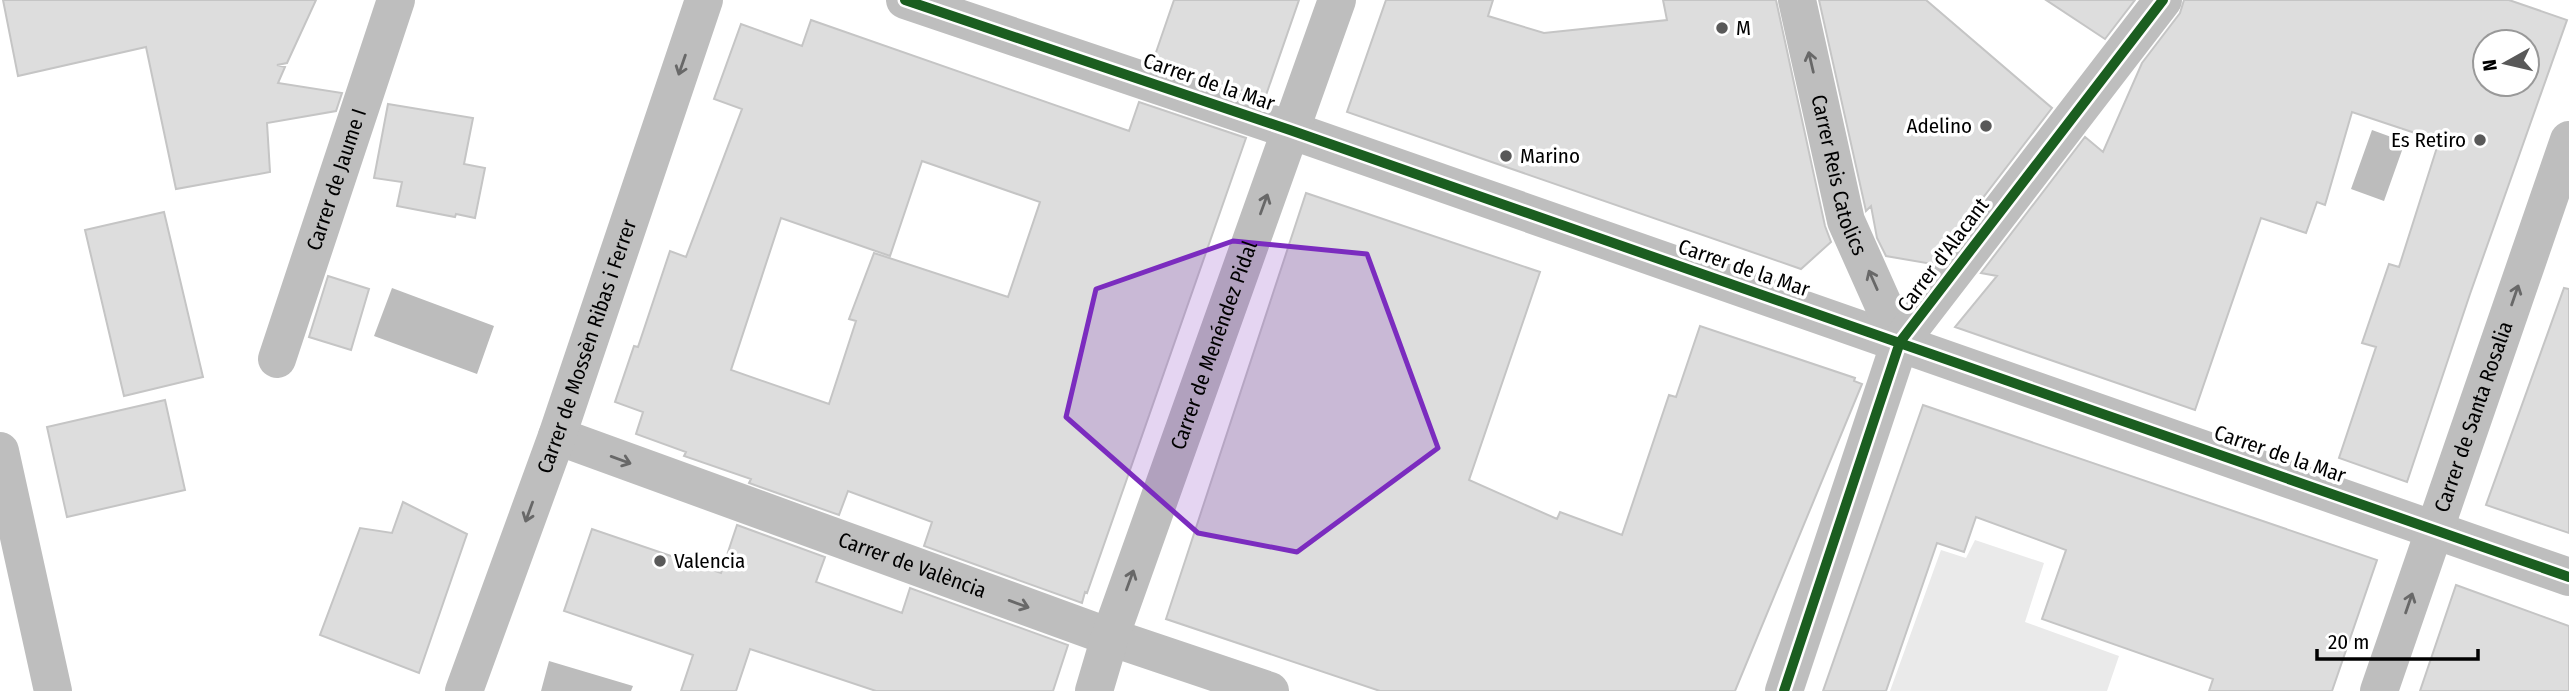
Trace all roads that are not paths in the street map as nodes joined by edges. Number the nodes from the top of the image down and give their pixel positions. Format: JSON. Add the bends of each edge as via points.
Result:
{"nodes":[{"id":1,"x":396,"y":0,"type":"edge"},
{"id":2,"x":704,"y":0,"type":"edge"},
{"id":3,"x":905,"y":0,"type":"edge"},
{"id":4,"x":1337,"y":0,"type":"edge"},
{"id":5,"x":1797,"y":0,"type":"edge"},
{"id":6,"x":2163,"y":0,"type":"edge"},
{"id":7,"x":1290,"y":130,"type":"junction"},
{"id":8,"x":2569,"y":141,"type":"edge"},
{"id":9,"x":1900,"y":342,"type":"junction"},
{"id":10,"x":277,"y":359,"type":"dead end"},
{"id":11,"x":556,"y":436,"type":"junction"},
{"id":12,"x":0,"y":451,"type":"edge"},
{"id":13,"x":2434,"y":528,"type":"junction"},
{"id":14,"x":2569,"y":577,"type":"edge"},
{"id":15,"x":1110,"y":637,"type":"junction"},
{"id":16,"x":53,"y":691,"type":"edge"},
{"id":17,"x":464,"y":691,"type":"edge"},
{"id":18,"x":1094,"y":691,"type":"edge"},
{"id":19,"x":1270,"y":691,"type":"edge"},
{"id":20,"x":1784,"y":691,"type":"edge"},
{"id":21,"x":2379,"y":691,"type":"edge"}],
"edges":[{"from":1,"to":10,"type":"street","name":"Carrer de Jaume I"},
{"from":2,"to":11,"type":"street","name":"Carrer de Mossèn Ribas i Ferrer","one_way":true},
{"from":3,"to":7,"type":"street","name":"Carrer de la Mar"},
{"from":4,"to":7,"type":"street","name":"Carrer de Menéndez Pidal"},
{"from":9,"to":5,"type":"street","name":"Carrer Reis Catolics","one_way":true,"via":[[1846,221]]},
{"from":6,"to":9,"type":"street","name":"Carrer d'Alacant"},
{"from":7,"to":9,"type":"street","name":"Carrer de la Mar"},
{"from":15,"to":7,"type":"street","name":"Carrer de Menéndez Pidal","one_way":true},
{"from":13,"to":8,"type":"street","name":"Carrer de Santa Rosalia","one_way":true},
{"from":9,"to":13,"type":"street","name":"Carrer de la Mar"},
{"from":9,"to":20,"type":"street","name":"Carrer d'Alacant"},
{"from":11,"to":15,"type":"street","name":"Carrer de València","one_way":true},
{"from":11,"to":17,"type":"street","name":"Carrer de Mossèn Ribas i Ferrer","one_way":true},
{"from":12,"to":16,"type":"street"},
{"from":13,"to":14,"type":"street","name":"Carrer de la Mar"},
{"from":21,"to":13,"type":"street","name":"Carrer de Santa Rosalia","one_way":true},
{"from":15,"to":18,"type":"street","name":"Carrer de Menéndez Pidal"},
{"from":15,"to":19,"type":"street","name":"Carrer de València"}]}
